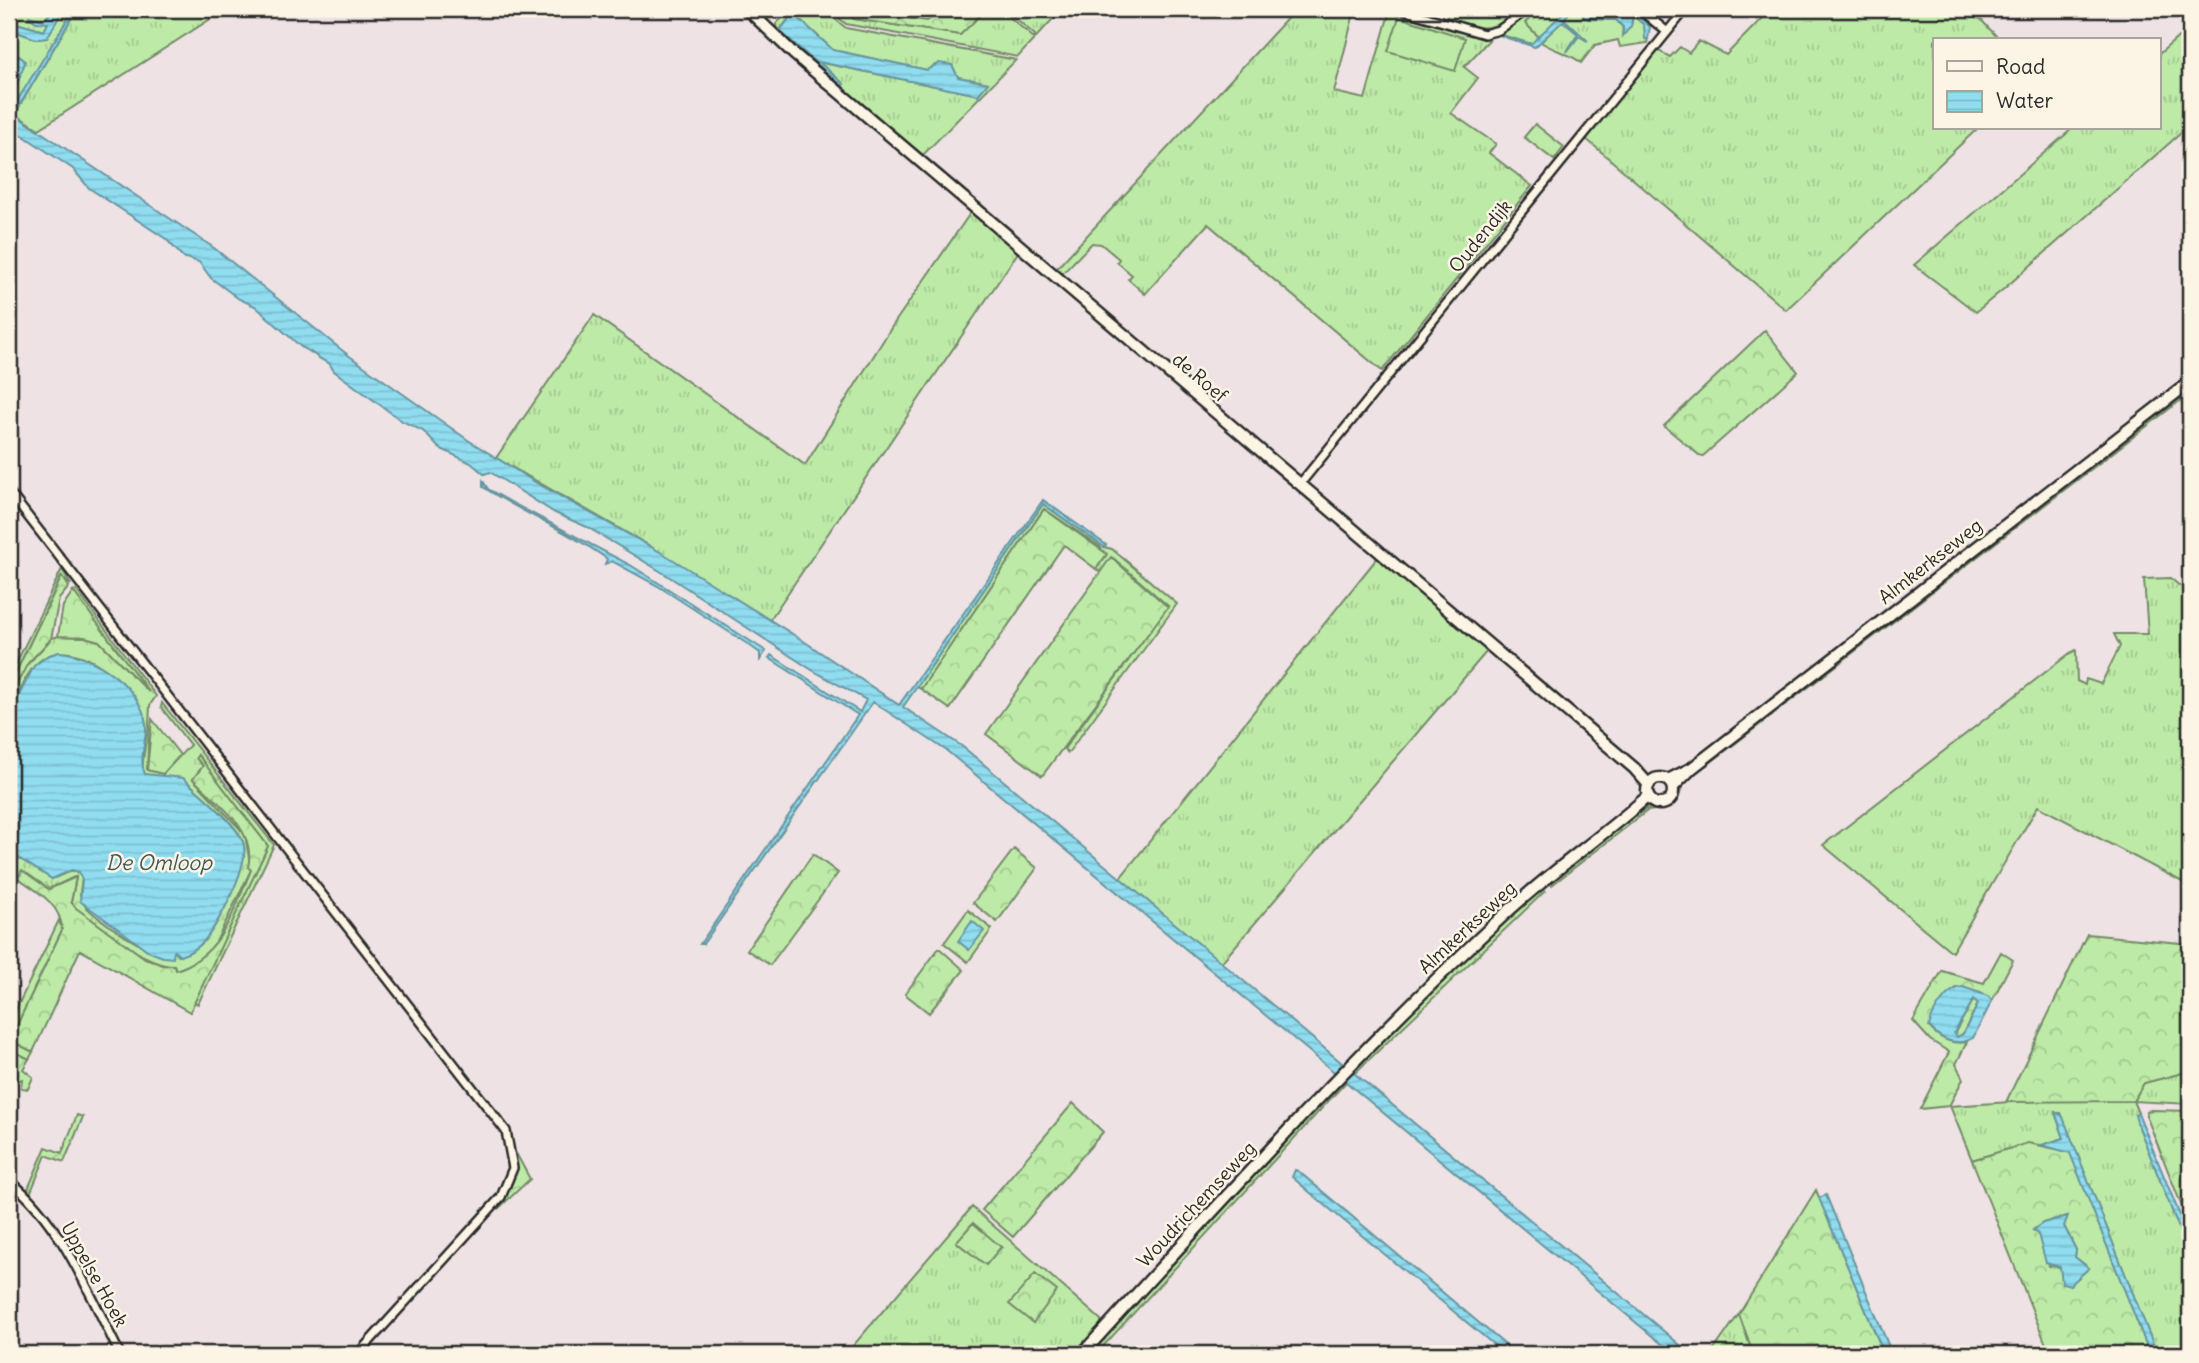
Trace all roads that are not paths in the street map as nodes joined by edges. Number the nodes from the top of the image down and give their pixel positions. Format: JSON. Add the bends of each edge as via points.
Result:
{"nodes":[{"id":1,"x":747,"y":9,"type":"edge"},
{"id":2,"x":1399,"y":9,"type":"edge"},
{"id":3,"x":1528,"y":9,"type":"edge"},
{"id":4,"x":1639,"y":9,"type":"edge"},
{"id":5,"x":1686,"y":9,"type":"edge"},
{"id":6,"x":1666,"y":31,"type":"junction"},
{"id":7,"x":2190,"y":382,"type":"edge"},
{"id":8,"x":1300,"y":484,"type":"junction"},
{"id":9,"x":9,"y":492,"type":"edge"},
{"id":10,"x":1670,"y":784,"type":"junction"},
{"id":11,"x":1650,"y":791,"type":"junction"},
{"id":12,"x":1336,"y":1077,"type":"joint"},
{"id":13,"x":9,"y":1180,"type":"edge"},
{"id":14,"x":120,"y":1354,"type":"edge"},
{"id":15,"x":358,"y":1354,"type":"edge"},
{"id":16,"x":1082,"y":1354,"type":"edge"}],
"edges":[{"from":1,"to":8,"type":"street","name":"de Roef","via":[[794,54]]},
{"from":2,"to":3,"type":"street","via":[[1483,34],[1499,30]]},
{"from":4,"to":6,"type":"street"},
{"from":5,"to":6,"type":"street","name":"Oudendijk"},
{"from":6,"to":8,"type":"street","name":"Oudendijk"},
{"from":7,"to":10,"type":"street","name":"Almkerkseweg"},
{"from":8,"to":11,"type":"street","name":"de Roef","via":[[1634,768]]},
{"from":9,"to":15,"type":"street","via":[[506,1131],[513,1168],[501,1197]]},
{"from":10,"to":11,"type":"street"},
{"from":10,"to":11,"type":"street","name":"Almkerkseweg","via":[[1673,796],[1667,803]]},
{"from":11,"to":12,"type":"street","name":"Almkerkseweg","via":[[1631,813],[1506,914]]},
{"from":12,"to":16,"type":"street","name":"Woudrichemseweg"},
{"from":13,"to":14,"type":"street","name":"Uppelse Hoek","via":[[52,1226]]}]}
